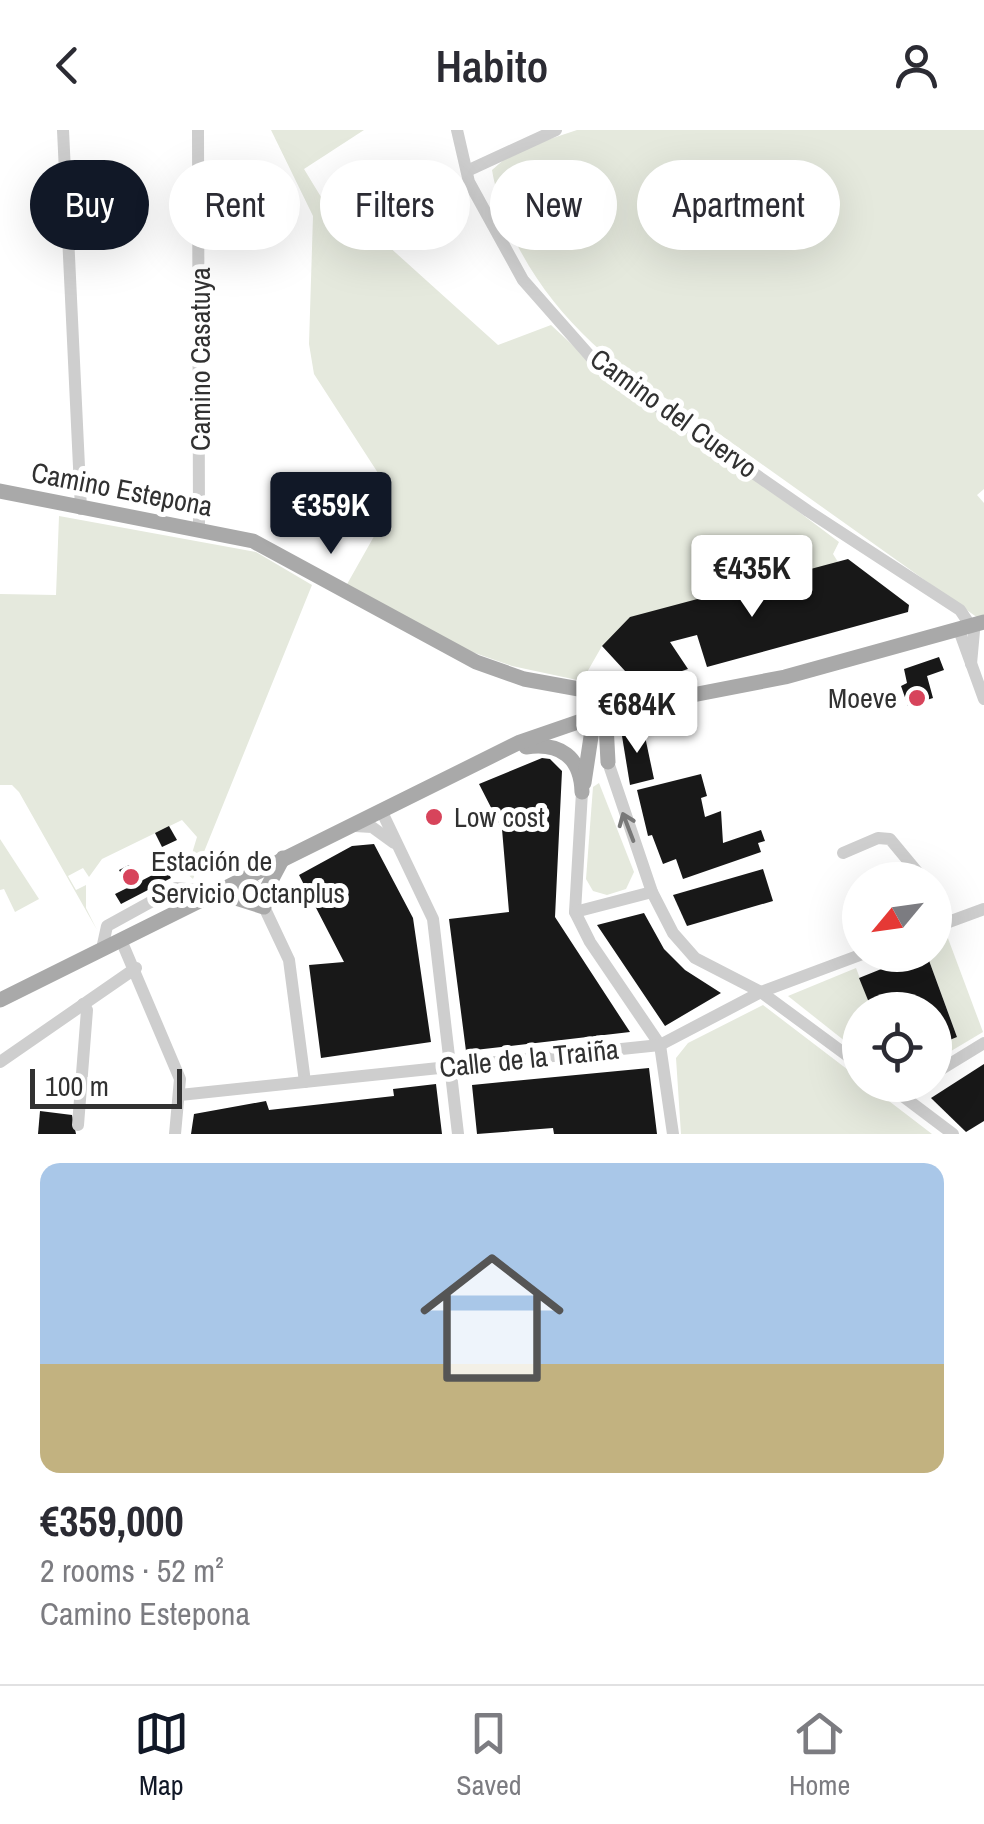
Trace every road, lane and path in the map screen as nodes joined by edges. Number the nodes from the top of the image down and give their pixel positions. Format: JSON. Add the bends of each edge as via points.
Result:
{"nodes":[{"id":1,"x":63,"y":130,"type":"edge"},
{"id":2,"x":198,"y":130,"type":"edge"},
{"id":3,"x":457,"y":130,"type":"edge"},
{"id":4,"x":556,"y":130,"type":"edge"},
{"id":5,"x":464,"y":160,"type":"edge"},
{"id":6,"x":470,"y":170,"type":"edge"},
{"id":7,"x":470,"y":177,"type":"edge"},
{"id":8,"x":0,"y":491,"type":"edge"},
{"id":9,"x":81,"y":509,"type":"junction"},
{"id":10,"x":198,"y":528,"type":"junction"},
{"id":11,"x":972,"y":626,"type":"edge"},
{"id":12,"x":984,"y":698,"type":"edge"},
{"id":13,"x":599,"y":716,"type":"junction"},
{"id":14,"x":484,"y":760,"type":"junction"},
{"id":15,"x":588,"y":762,"type":"junction"},
{"id":16,"x":608,"y":765,"type":"junction"},
{"id":17,"x":582,"y":792,"type":"junction"},
{"id":18,"x":405,"y":798,"type":"junction"},
{"id":19,"x":381,"y":810,"type":"junction"},
{"id":20,"x":348,"y":826,"type":"junction"},
{"id":21,"x":400,"y":847,"type":"junction"},
{"id":22,"x":843,"y":852,"type":"dead end"},
{"id":23,"x":283,"y":858,"type":"junction"},
{"id":24,"x":909,"y":862,"type":"edge"},
{"id":25,"x":249,"y":875,"type":"junction"},
{"id":26,"x":217,"y":892,"type":"junction"},
{"id":27,"x":652,"y":892,"type":"junction"},
{"id":28,"x":166,"y":893,"type":"junction"},
{"id":29,"x":264,"y":907,"type":"junction"},
{"id":30,"x":984,"y":909,"type":"edge"},
{"id":31,"x":177,"y":912,"type":"junction"},
{"id":32,"x":575,"y":912,"type":"junction"},
{"id":33,"x":116,"y":920,"type":"junction"},
{"id":34,"x":952,"y":921,"type":"edge"},
{"id":35,"x":123,"y":939,"type":"junction"},
{"id":36,"x":102,"y":949,"type":"junction"},
{"id":37,"x":842,"y":962,"type":"edge"},
{"id":38,"x":136,"y":968,"type":"junction"},
{"id":39,"x":761,"y":992,"type":"junction"},
{"id":40,"x":0,"y":1000,"type":"edge"},
{"id":41,"x":83,"y":1004,"type":"junction"},
{"id":42,"x":984,"y":1043,"type":"edge"},
{"id":43,"x":660,"y":1045,"type":"junction"},
{"id":44,"x":842,"y":1051,"type":"edge"},
{"id":45,"x":0,"y":1062,"type":"edge"},
{"id":46,"x":952,"y":1063,"type":"edge"},
{"id":47,"x":451,"y":1067,"type":"junction"},
{"id":48,"x":305,"y":1082,"type":"junction"},
{"id":49,"x":180,"y":1095,"type":"junction"},
{"id":50,"x":911,"y":1102,"type":"edge"},
{"id":51,"x":78,"y":1125,"type":"dead end"},
{"id":52,"x":175,"y":1134,"type":"edge"},
{"id":53,"x":458,"y":1134,"type":"edge"},
{"id":54,"x":673,"y":1134,"type":"edge"},
{"id":55,"x":954,"y":1134,"type":"edge"}],
"edges":[{"from":1,"to":9,"type":"street"},
{"from":2,"to":10,"type":"street","name":"Camino Casatuya"},
{"from":3,"to":5,"type":"street","name":"Camino del Cuervo"},
{"from":4,"to":6,"type":"street"},
{"from":7,"to":11,"type":"street","name":"Camino del Cuervo","via":[[524,280],[597,364],[960,610]]},
{"from":8,"to":9,"type":"main road","name":"Camino Estepona"},
{"from":9,"to":10,"type":"main road","name":"Camino Estepona"},
{"from":10,"to":13,"type":"main road","name":"Camino Estepona","via":[[253,542],[476,662],[590,691],[604,700]]},
{"from":11,"to":12,"type":"street","via":[[971,664]]},
{"from":11,"to":13,"type":"main road","via":[[785,678]]},
{"from":13,"to":14,"type":"main road"},
{"from":13,"to":15,"type":"main road"},
{"from":13,"to":16,"type":"main road","via":[[606,724]]},
{"from":14,"to":17,"type":"main road","via":[[556,747],[578,766]]},
{"from":14,"to":18,"type":"main road"},
{"from":15,"to":16,"type":"main road","via":[[600,756]]},
{"from":15,"to":17,"type":"main road"},
{"from":27,"to":16,"type":"street","one_way":true},
{"from":17,"to":32,"type":"street"},
{"from":18,"to":19,"type":"main road"},
{"from":18,"to":21,"type":"street","via":[[396,820]]},
{"from":19,"to":20,"type":"main road"},
{"from":19,"to":21,"type":"street"},
{"from":20,"to":21,"type":"street","via":[[372,827]]},
{"from":20,"to":23,"type":"main road"},
{"from":21,"to":47,"type":"street","via":[[433,919]]},
{"from":22,"to":24,"type":"street","via":[[890,838]]},
{"from":23,"to":25,"type":"main road"},
{"from":23,"to":29,"type":"main road"},
{"from":25,"to":26,"type":"main road"},
{"from":25,"to":29,"type":"street"},
{"from":26,"to":28,"type":"street"},
{"from":26,"to":29,"type":"main road"},
{"from":26,"to":31,"type":"main road"},
{"from":27,"to":32,"type":"street"},
{"from":27,"to":39,"type":"street","via":[[672,933],[695,958]]},
{"from":28,"to":31,"type":"street"},
{"from":28,"to":33,"type":"street"},
{"from":29,"to":48,"type":"street","via":[[289,960]]},
{"from":30,"to":34,"type":"street"},
{"from":31,"to":35,"type":"main road"},
{"from":32,"to":43,"type":"street"},
{"from":33,"to":35,"type":"street"},
{"from":33,"to":36,"type":"street","via":[[107,926]]},
{"from":35,"to":36,"type":"main road"},
{"from":35,"to":38,"type":"street"},
{"from":36,"to":40,"type":"main road"},
{"from":37,"to":39,"type":"street","name":"Calle de la Traiña"},
{"from":38,"to":41,"type":"street"},
{"from":38,"to":49,"type":"street"},
{"from":39,"to":43,"type":"street","name":"Calle de la Traiña"},
{"from":39,"to":44,"type":"street"},
{"from":41,"to":45,"type":"street"},
{"from":41,"to":51,"type":"street"},
{"from":42,"to":46,"type":"street"},
{"from":43,"to":47,"type":"street","name":"Calle de la Traiña"},
{"from":43,"to":54,"type":"street"},
{"from":47,"to":48,"type":"street","name":"Calle de la Traiña"},
{"from":47,"to":53,"type":"street"},
{"from":48,"to":49,"type":"street","name":"Calle de la Traiña"},
{"from":49,"to":52,"type":"street"},
{"from":50,"to":55,"type":"street"}]}
